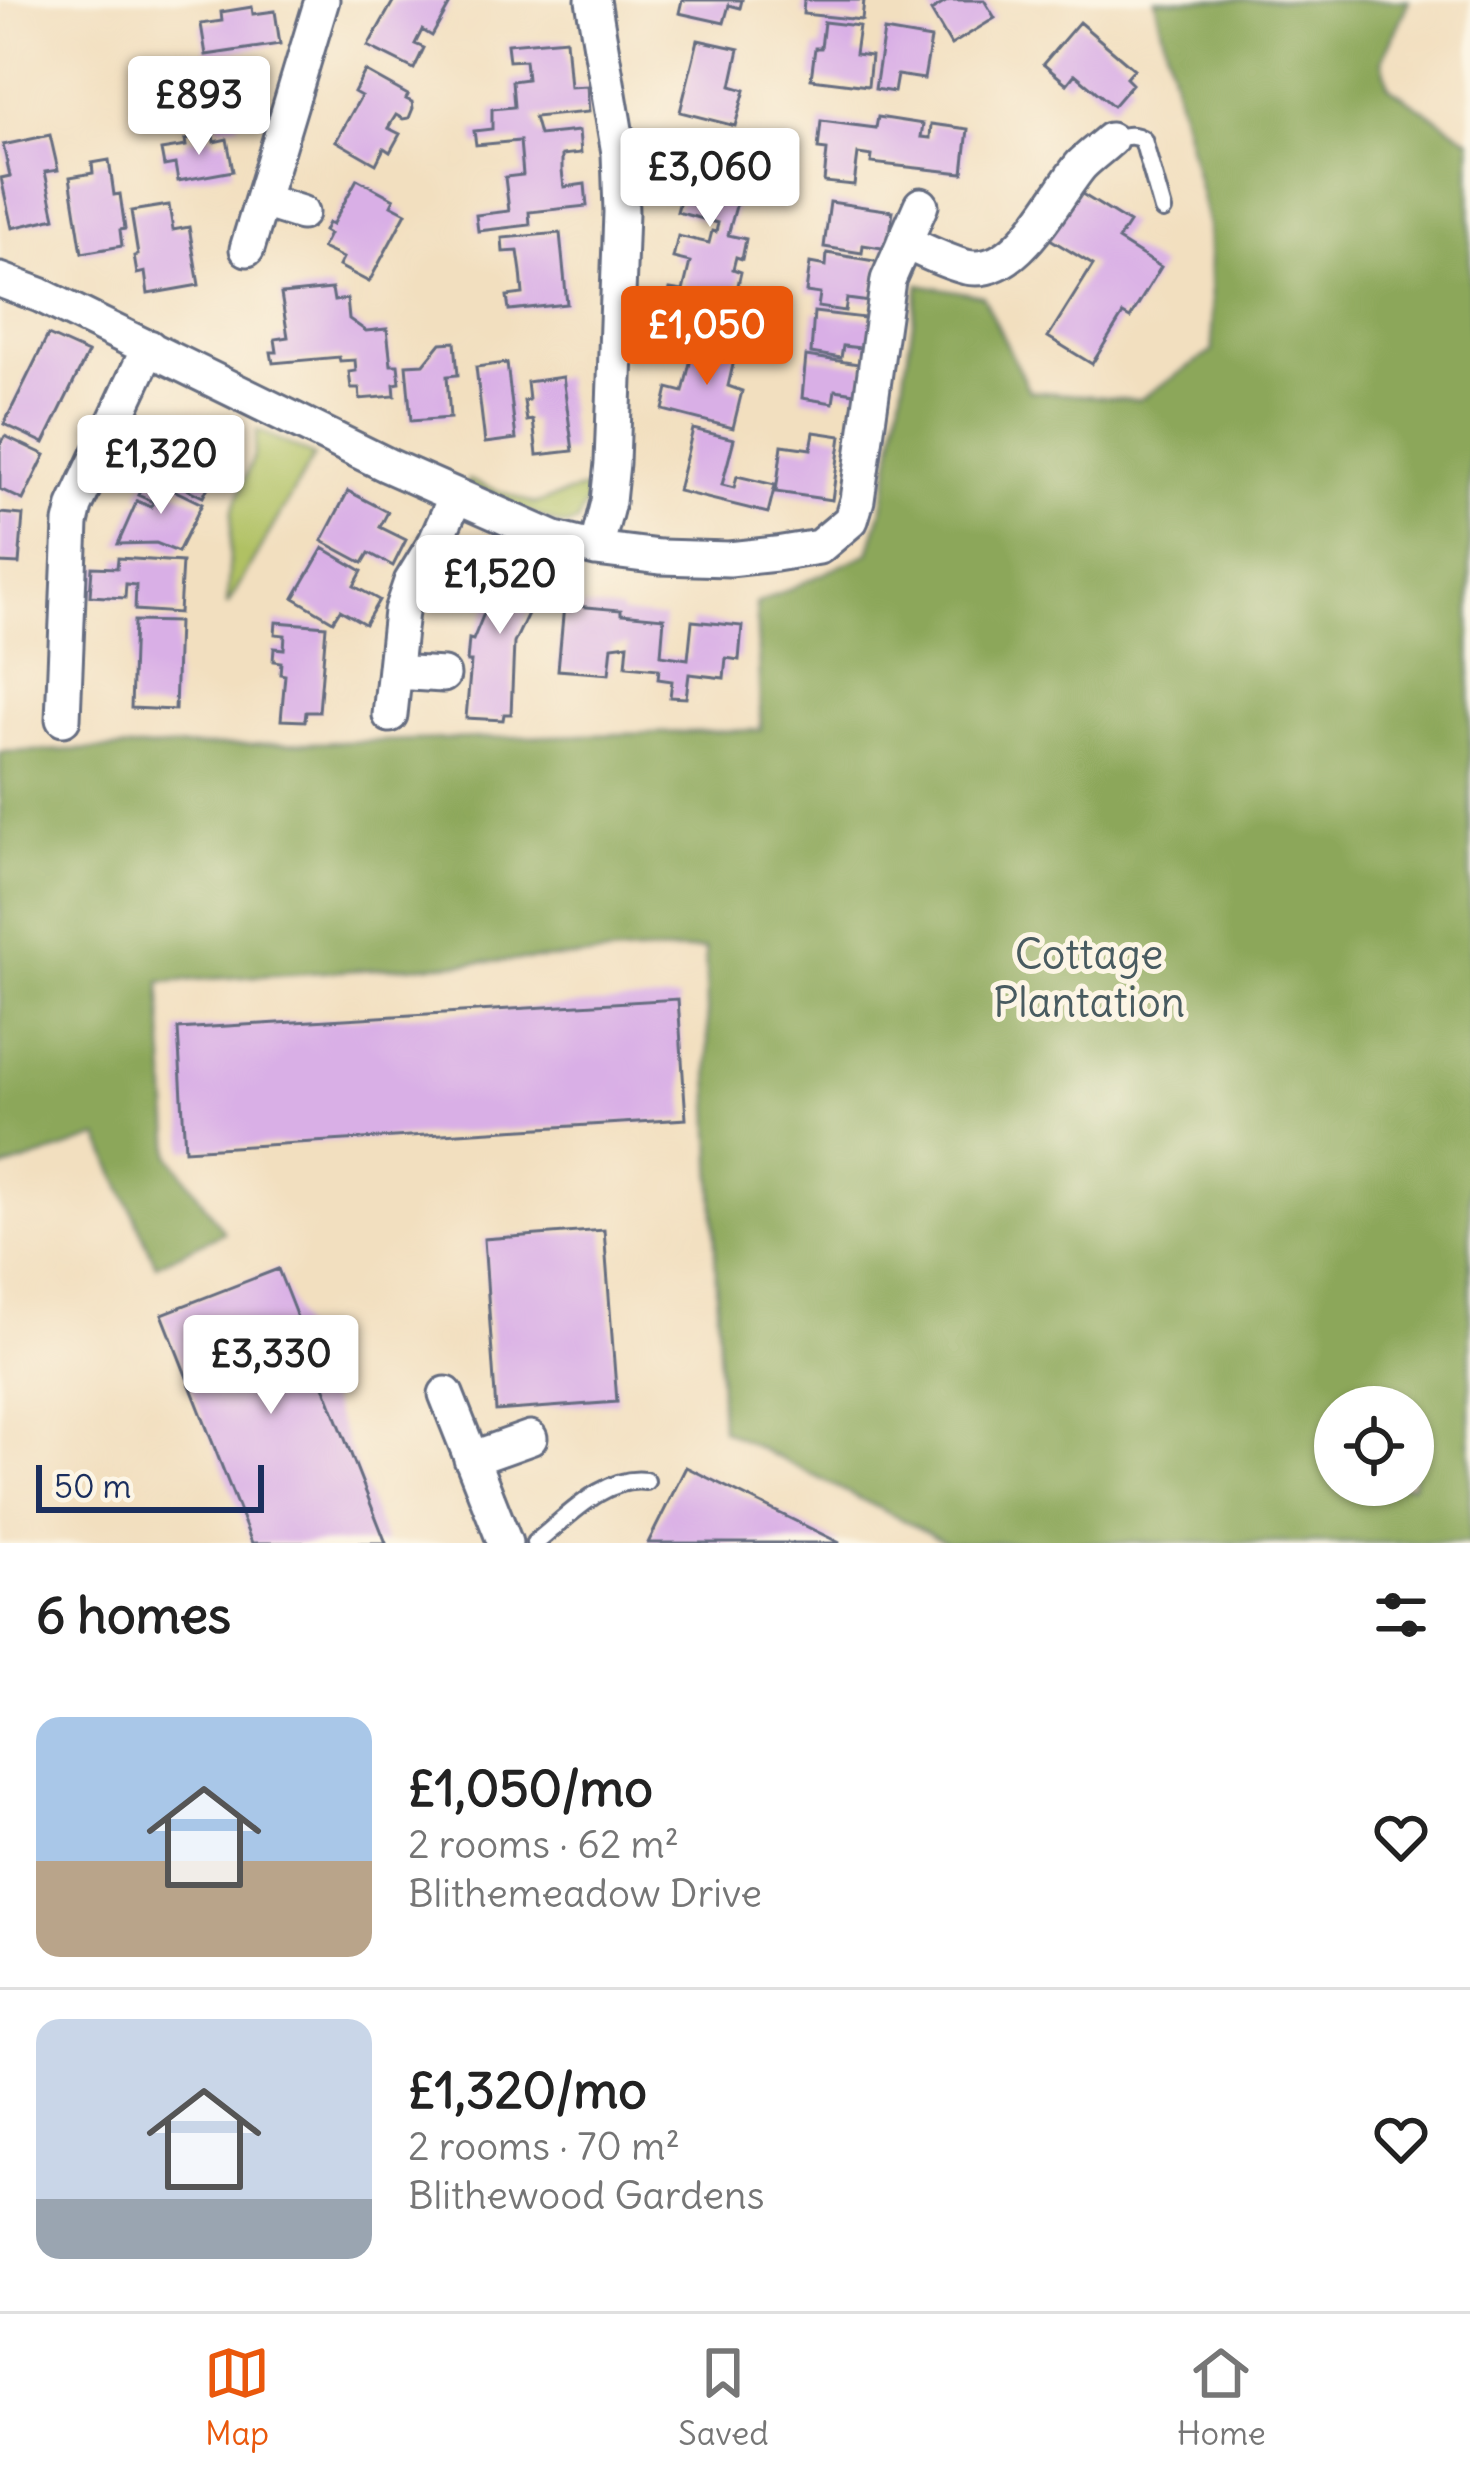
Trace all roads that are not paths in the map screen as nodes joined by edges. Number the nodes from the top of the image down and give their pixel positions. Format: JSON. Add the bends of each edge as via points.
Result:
{"nodes":[{"id":1,"x":322,"y":0,"type":"edge"},
{"id":2,"x":593,"y":0,"type":"edge"},
{"id":3,"x":1111,"y":140,"type":"joint"},
{"id":4,"x":262,"y":201,"type":"junction"},
{"id":5,"x":921,"y":205,"type":"dead end"},
{"id":6,"x":1163,"y":210,"type":"dead end"},
{"id":7,"x":301,"y":213,"type":"dead end"},
{"id":8,"x":904,"y":242,"type":"junction"},
{"id":9,"x":247,"y":249,"type":"dead end"},
{"id":10,"x":0,"y":280,"type":"edge"},
{"id":11,"x":40,"y":295,"type":"junction"},
{"id":12,"x":0,"y":296,"type":"edge"},
{"id":13,"x":149,"y":347,"type":"junction"},
{"id":14,"x":456,"y":496,"type":"junction"},
{"id":15,"x":596,"y":549,"type":"junction"},
{"id":16,"x":395,"y":672,"type":"junction"},
{"id":17,"x":443,"y":675,"type":"dead end"},
{"id":18,"x":390,"y":715,"type":"dead end"},
{"id":19,"x":63,"y":719,"type":"dead end"},
{"id":20,"x":446,"y":1394,"type":"dead end"},
{"id":21,"x":530,"y":1438,"type":"dead end"},
{"id":22,"x":471,"y":1459,"type":"junction"},
{"id":23,"x":646,"y":1481,"type":"dead end"},
{"id":24,"x":505,"y":1543,"type":"edge"},
{"id":25,"x":535,"y":1543,"type":"edge"}],
"edges":[{"from":1,"to":4,"type":"street"},
{"from":2,"to":15,"type":"street","via":[[620,153],[621,212],[612,463]]},
{"from":3,"to":6,"type":"lane","via":[[1143,140]]},
{"from":3,"to":8,"type":"street","via":[[1007,259],[968,268]]},
{"from":4,"to":7,"type":"street"},
{"from":4,"to":9,"type":"street"},
{"from":5,"to":8,"type":"street"},
{"from":8,"to":15,"type":"street","via":[[888,280],[857,500],[837,535],[819,547],[729,559]]},
{"from":10,"to":11,"type":"street"},
{"from":11,"to":12,"type":"lane","via":[[19,304]]},
{"from":11,"to":13,"type":"street"},
{"from":13,"to":14,"type":"street"},
{"from":13,"to":19,"type":"street","via":[[75,506]]},
{"from":14,"to":15,"type":"street"},
{"from":14,"to":16,"type":"street","via":[[411,582]]},
{"from":16,"to":17,"type":"street"},
{"from":16,"to":18,"type":"street"},
{"from":20,"to":22,"type":"street"},
{"from":21,"to":22,"type":"street"},
{"from":22,"to":24,"type":"street"},
{"from":23,"to":25,"type":"lane","via":[[606,1488]]}]}
